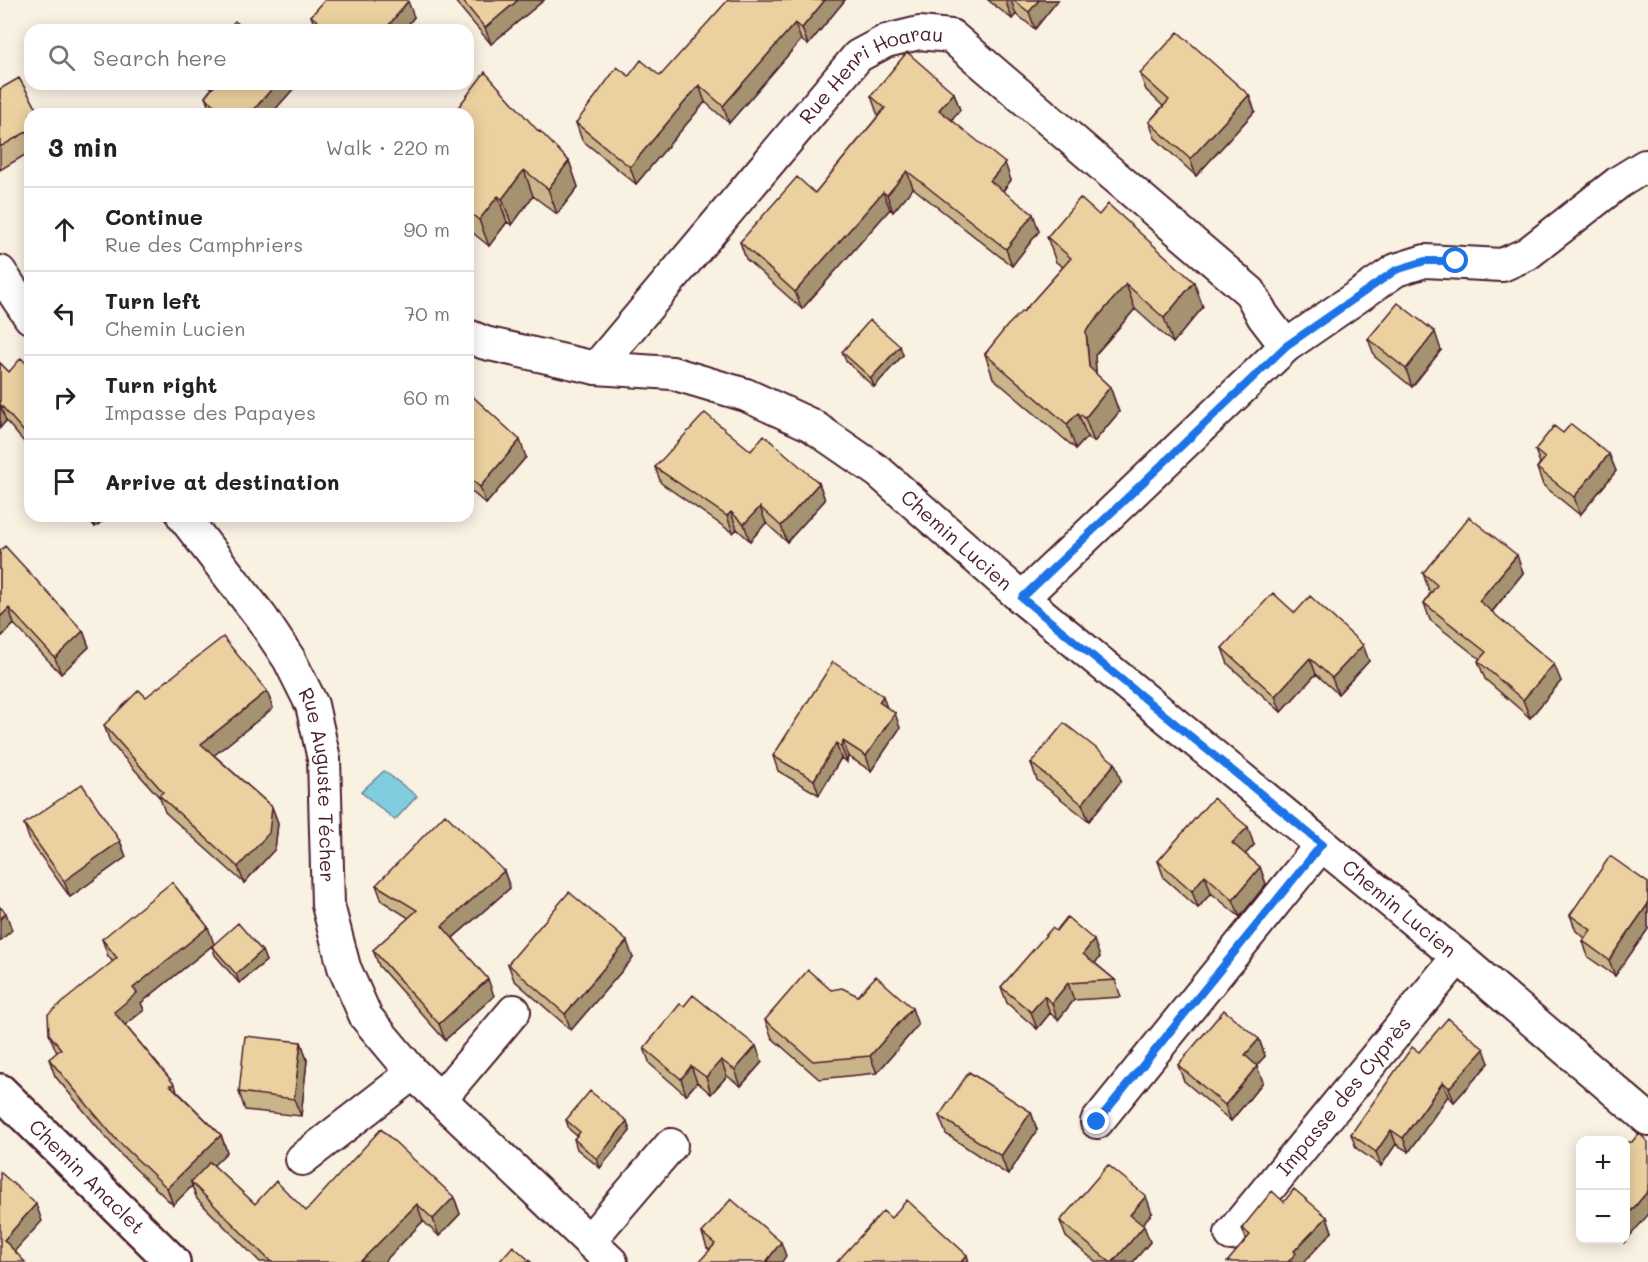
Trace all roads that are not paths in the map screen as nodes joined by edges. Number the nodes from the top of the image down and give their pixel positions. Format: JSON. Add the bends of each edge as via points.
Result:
{"nodes":[{"id":1,"x":1648,"y":167,"type":"edge"},
{"id":2,"x":0,"y":272,"type":"edge"},
{"id":3,"x":24,"y":305,"type":"edge"},
{"id":4,"x":474,"y":338,"type":"edge"},
{"id":5,"x":1286,"y":346,"type":"junction"},
{"id":6,"x":596,"y":368,"type":"junction"},
{"id":7,"x":188,"y":522,"type":"edge"},
{"id":8,"x":1022,"y":598,"type":"junction"},
{"id":9,"x":1322,"y":844,"type":"junction"},
{"id":10,"x":1458,"y":957,"type":"junction"},
{"id":11,"x":514,"y":1011,"type":"dead end"},
{"id":12,"x":412,"y":1073,"type":"junction"},
{"id":13,"x":0,"y":1091,"type":"edge"},
{"id":14,"x":440,"y":1099,"type":"junction"},
{"id":15,"x":1648,"y":1119,"type":"edge"},
{"id":16,"x":1097,"y":1122,"type":"dead end"},
{"id":17,"x":671,"y":1145,"type":"dead end"},
{"id":18,"x":302,"y":1159,"type":"dead end"},
{"id":19,"x":1231,"y":1234,"type":"dead end"},
{"id":20,"x":589,"y":1241,"type":"junction"},
{"id":21,"x":173,"y":1262,"type":"edge"},
{"id":22,"x":611,"y":1262,"type":"edge"}],
"edges":[{"from":1,"to":5,"type":"street","via":[[1619,182],[1527,254],[1502,265],[1425,261],[1396,270]]},
{"from":2,"to":3,"type":"street"},
{"from":4,"to":6,"type":"street","name":"Chemin Lucien"},
{"from":5,"to":6,"type":"street","name":"Rue Henri Hoarau","via":[[1250,292],[951,36],[919,33],[886,41],[858,56]]},
{"from":5,"to":8,"type":"street"},
{"from":6,"to":8,"type":"street","name":"Chemin Lucien","via":[[672,373],[746,395],[811,424],[879,472]]},
{"from":7,"to":12,"type":"street","name":"Rue Auguste Técher","via":[[289,658],[312,705],[324,759],[328,905],[344,966],[366,1017]]},
{"from":8,"to":9,"type":"street","name":"Chemin Lucien"},
{"from":9,"to":10,"type":"street","name":"Chemin Lucien"},
{"from":9,"to":16,"type":"street"},
{"from":10,"to":15,"type":"street","name":"Chemin Lucien"},
{"from":10,"to":19,"type":"street","name":"Impasse des Cyprès"},
{"from":11,"to":14,"type":"street"},
{"from":12,"to":14,"type":"street","name":"Rue Auguste Técher"},
{"from":12,"to":18,"type":"street"},
{"from":13,"to":21,"type":"street","name":"Chemin Anaclet"},
{"from":14,"to":20,"type":"street","name":"Rue Auguste Técher"},
{"from":17,"to":20,"type":"street"},
{"from":20,"to":22,"type":"street","name":"Rue Auguste Técher"}]}
